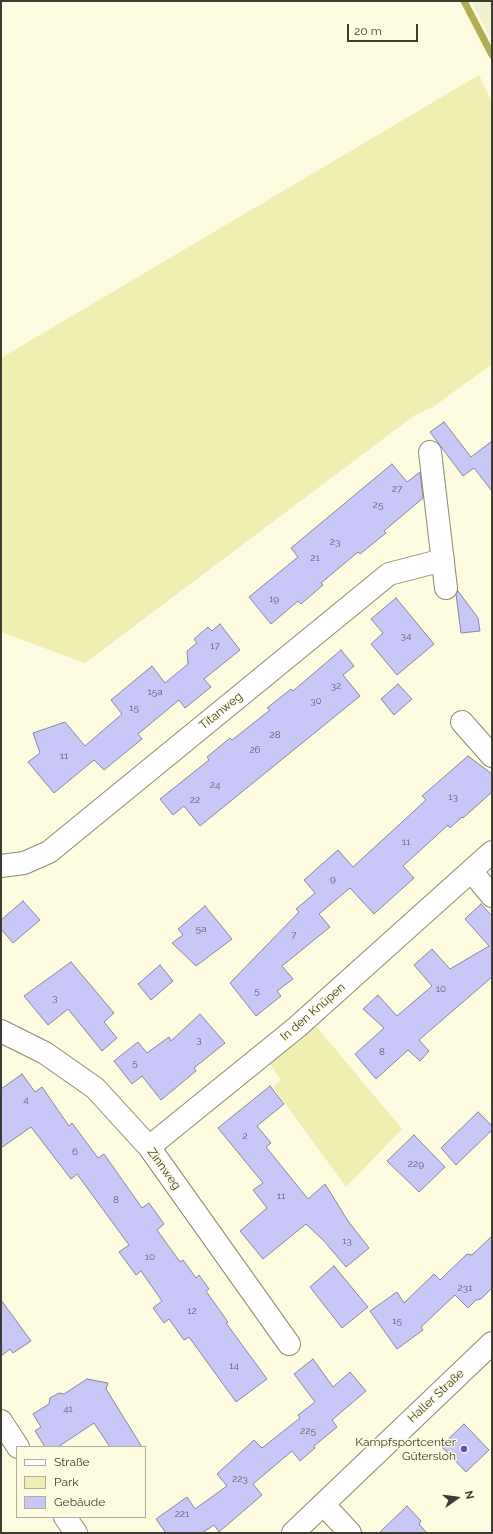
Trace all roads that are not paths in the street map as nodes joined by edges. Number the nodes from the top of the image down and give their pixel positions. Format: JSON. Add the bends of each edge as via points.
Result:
{"nodes":[{"id":1,"x":430,"y":452,"type":"dead end"},
{"id":2,"x":443,"y":560,"type":"junction"},
{"id":3,"x":446,"y":588,"type":"dead end"},
{"id":4,"x":462,"y":722,"type":"dead end"},
{"id":5,"x":492,"y":756,"type":"edge"},
{"id":6,"x":492,"y":852,"type":"edge"},
{"id":7,"x":1,"y":866,"type":"edge"},
{"id":8,"x":471,"y":871,"type":"junction"},
{"id":9,"x":492,"y":896,"type":"edge"},
{"id":10,"x":1,"y":1032,"type":"edge"},
{"id":11,"x":149,"y":1147,"type":"junction"},
{"id":12,"x":492,"y":1343,"type":"edge"},
{"id":13,"x":289,"y":1344,"type":"dead end"},
{"id":14,"x":1,"y":1421,"type":"edge"},
{"id":15,"x":17,"y":1446,"type":"edge"},
{"id":16,"x":323,"y":1504,"type":"junction"},
{"id":17,"x":66,"y":1518,"type":"edge"},
{"id":18,"x":76,"y":1533,"type":"edge"},
{"id":19,"x":293,"y":1533,"type":"edge"},
{"id":20,"x":350,"y":1533,"type":"edge"}],
"edges":[{"from":1,"to":2,"type":"street"},
{"from":2,"to":3,"type":"street"},
{"from":2,"to":7,"type":"street","name":"Titanweg","via":[[389,574],[49,852],[24,863]]},
{"from":4,"to":5,"type":"street"},
{"from":6,"to":8,"type":"street","name":"In den Knüpen"},
{"from":8,"to":9,"type":"street"},
{"from":8,"to":11,"type":"street","name":"In den Knüpen","via":[[297,1027]]},
{"from":10,"to":11,"type":"street","name":"Zinnweg","via":[[45,1053],[95,1088]]},
{"from":11,"to":13,"type":"street","name":"Zinnweg"},
{"from":12,"to":16,"type":"street","name":"Haller Straße"},
{"from":14,"to":15,"type":"street"},
{"from":16,"to":19,"type":"street","name":"Haller Straße"},
{"from":16,"to":20,"type":"street"},
{"from":17,"to":18,"type":"street"}]}
